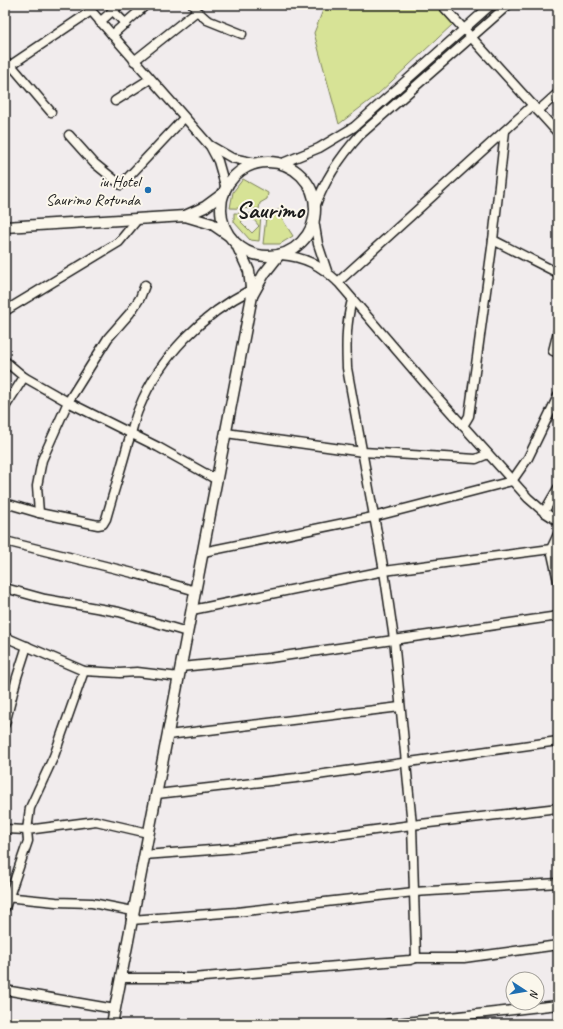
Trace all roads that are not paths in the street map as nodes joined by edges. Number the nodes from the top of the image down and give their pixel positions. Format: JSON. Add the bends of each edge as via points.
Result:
{"nodes":[{"id":1,"x":146,"y":5,"type":"edge"},
{"id":2,"x":442,"y":5,"type":"edge"},
{"id":3,"x":491,"y":5,"type":"edge"},
{"id":4,"x":508,"y":5,"type":"edge"},
{"id":5,"x":88,"y":8,"type":"edge"},
{"id":6,"x":116,"y":8,"type":"edge"},
{"id":7,"x":195,"y":8,"type":"edge"},
{"id":8,"x":100,"y":22,"type":"junction"},
{"id":9,"x":126,"y":24,"type":"junction"},
{"id":10,"x":464,"y":29,"type":"junction"},
{"id":11,"x":242,"y":34,"type":"dead end"},
{"id":12,"x":112,"y":35,"type":"junction"},
{"id":13,"x":471,"y":38,"type":"junction"},
{"id":14,"x":134,"y":61,"type":"junction"},
{"id":15,"x":8,"y":67,"type":"edge"},
{"id":16,"x":150,"y":79,"type":"junction"},
{"id":17,"x":558,"y":93,"type":"edge"},
{"id":18,"x":115,"y":101,"type":"dead end"},
{"id":19,"x":535,"y":108,"type":"junction"},
{"id":20,"x":51,"y":112,"type":"dead end"},
{"id":21,"x":184,"y":118,"type":"junction"},
{"id":22,"x":354,"y":128,"type":"junction"},
{"id":23,"x":505,"y":131,"type":"junction"},
{"id":24,"x":558,"y":133,"type":"edge"},
{"id":25,"x":69,"y":135,"type":"dead end"},
{"id":26,"x":360,"y":135,"type":"junction"},
{"id":27,"x":210,"y":146,"type":"junction"},
{"id":28,"x":256,"y":164,"type":"junction"},
{"id":29,"x":280,"y":164,"type":"junction"},
{"id":30,"x":225,"y":191,"type":"junction"},
{"id":31,"x":315,"y":207,"type":"junction"},
{"id":32,"x":185,"y":216,"type":"junction"},
{"id":33,"x":136,"y":220,"type":"junction"},
{"id":34,"x":314,"y":220,"type":"junction"},
{"id":35,"x":5,"y":227,"type":"edge"},
{"id":36,"x":228,"y":235,"type":"junction"},
{"id":37,"x":493,"y":240,"type":"junction"},
{"id":38,"x":237,"y":245,"type":"junction"},
{"id":39,"x":280,"y":255,"type":"junction"},
{"id":40,"x":326,"y":271,"type":"junction"},
{"id":41,"x":558,"y":273,"type":"edge"},
{"id":42,"x":338,"y":282,"type":"junction"},
{"id":43,"x":145,"y":285,"type":"dead end"},
{"id":44,"x":252,"y":292,"type":"junction"},
{"id":45,"x":352,"y":300,"type":"junction"},
{"id":46,"x":5,"y":311,"type":"edge"},
{"id":47,"x":558,"y":332,"type":"edge"},
{"id":48,"x":558,"y":353,"type":"edge"},
{"id":49,"x":5,"y":361,"type":"edge"},
{"id":50,"x":24,"y":377,"type":"junction"},
{"id":51,"x":558,"y":396,"type":"edge"},
{"id":52,"x":68,"y":402,"type":"junction"},
{"id":53,"x":5,"y":407,"type":"edge"},
{"id":54,"x":463,"y":426,"type":"junction"},
{"id":55,"x":226,"y":433,"type":"junction"},
{"id":56,"x":131,"y":434,"type":"junction"},
{"id":57,"x":363,"y":452,"type":"junction"},
{"id":58,"x":488,"y":454,"type":"junction"},
{"id":59,"x":217,"y":480,"type":"junction"},
{"id":60,"x":512,"y":481,"type":"junction"},
{"id":61,"x":558,"y":488,"type":"edge"},
{"id":62,"x":5,"y":503,"type":"edge"},
{"id":63,"x":544,"y":512,"type":"junction"},
{"id":64,"x":39,"y":513,"type":"junction"},
{"id":65,"x":373,"y":517,"type":"junction"},
{"id":66,"x":558,"y":520,"type":"edge"},
{"id":67,"x":558,"y":534,"type":"edge"},
{"id":68,"x":5,"y":541,"type":"edge"},
{"id":69,"x":551,"y":549,"type":"junction"},
{"id":70,"x":203,"y":552,"type":"junction"},
{"id":71,"x":384,"y":571,"type":"junction"},
{"id":72,"x":558,"y":581,"type":"edge"},
{"id":73,"x":5,"y":588,"type":"edge"},
{"id":74,"x":196,"y":591,"type":"junction"},
{"id":75,"x":192,"y":610,"type":"junction"},
{"id":76,"x":558,"y":616,"type":"edge"},
{"id":77,"x":187,"y":632,"type":"junction"},
{"id":78,"x":5,"y":637,"type":"edge"},
{"id":79,"x":394,"y":640,"type":"junction"},
{"id":80,"x":27,"y":646,"type":"junction"},
{"id":81,"x":84,"y":671,"type":"junction"},
{"id":82,"x":180,"y":672,"type":"junction"},
{"id":83,"x":8,"y":696,"type":"edge"},
{"id":84,"x":400,"y":707,"type":"junction"},
{"id":85,"x":5,"y":724,"type":"edge"},
{"id":86,"x":168,"y":735,"type":"junction"},
{"id":87,"x":558,"y":741,"type":"edge"},
{"id":88,"x":406,"y":762,"type":"junction"},
{"id":89,"x":157,"y":794,"type":"junction"},
{"id":90,"x":558,"y":808,"type":"edge"},
{"id":91,"x":412,"y":825,"type":"junction"},
{"id":92,"x":5,"y":828,"type":"edge"},
{"id":93,"x":27,"y":830,"type":"junction"},
{"id":94,"x":148,"y":833,"type":"junction"},
{"id":95,"x":144,"y":855,"type":"junction"},
{"id":96,"x":558,"y":883,"type":"edge"},
{"id":97,"x":414,"y":892,"type":"junction"},
{"id":98,"x":7,"y":897,"type":"edge"},
{"id":99,"x":5,"y":908,"type":"edge"},
{"id":100,"x":132,"y":915,"type":"junction"},
{"id":101,"x":558,"y":945,"type":"edge"},
{"id":102,"x":416,"y":958,"type":"junction"},
{"id":103,"x":121,"y":978,"type":"junction"},
{"id":104,"x":5,"y":990,"type":"edge"},
{"id":105,"x":558,"y":1005,"type":"edge"},
{"id":106,"x":115,"y":1009,"type":"junction"},
{"id":107,"x":410,"y":1022,"type":"edge"},
{"id":108,"x":112,"y":1024,"type":"edge"},
{"id":109,"x":387,"y":1024,"type":"edge"}],
"edges":[{"from":1,"to":9,"type":"street"},
{"from":2,"to":10,"type":"street"},
{"from":3,"to":10,"type":"street"},
{"from":4,"to":13,"type":"street"},
{"from":5,"to":8,"type":"street"},
{"from":5,"to":15,"type":"street"},
{"from":6,"to":8,"type":"street"},
{"from":6,"to":9,"type":"street"},
{"from":7,"to":11,"type":"street","via":[[207,20]]},
{"from":7,"to":14,"type":"street"},
{"from":8,"to":12,"type":"street"},
{"from":9,"to":12,"type":"street"},
{"from":10,"to":13,"type":"street"},
{"from":10,"to":22,"type":"street"},
{"from":12,"to":14,"type":"street"},
{"from":13,"to":19,"type":"street"},
{"from":13,"to":26,"type":"street"},
{"from":14,"to":16,"type":"street"},
{"from":15,"to":20,"type":"street"},
{"from":16,"to":18,"type":"street"},
{"from":16,"to":21,"type":"street"},
{"from":17,"to":19,"type":"street"},
{"from":19,"to":23,"type":"street"},
{"from":19,"to":24,"type":"street"},
{"from":21,"to":25,"type":"street","via":[[121,185],[94,163]]},
{"from":21,"to":27,"type":"street"},
{"from":22,"to":26,"type":"street"},
{"from":22,"to":29,"type":"street","via":[[319,148]]},
{"from":23,"to":37,"type":"street"},
{"from":23,"to":42,"type":"street"},
{"from":26,"to":31,"type":"street","via":[[342,155],[330,174]]},
{"from":27,"to":28,"type":"street","via":[[232,158]]},
{"from":27,"to":30,"type":"street","via":[[218,161]]},
{"from":28,"to":29,"type":"main road"},
{"from":28,"to":30,"type":"main road","via":[[238,173]]},
{"from":29,"to":31,"type":"main road","via":[[291,168],[308,184]]},
{"from":30,"to":32,"type":"main road","via":[[205,207]]},
{"from":30,"to":36,"type":"main road","via":[[221,215]]},
{"from":31,"to":34,"type":"main road"},
{"from":32,"to":33,"type":"main road"},
{"from":32,"to":36,"type":"main road","via":[[212,224]]},
{"from":33,"to":35,"type":"main road"},
{"from":33,"to":46,"type":"street","via":[[119,242]]},
{"from":34,"to":39,"type":"main road","via":[[300,244]]},
{"from":34,"to":40,"type":"street"},
{"from":36,"to":38,"type":"main road"},
{"from":37,"to":41,"type":"street"},
{"from":37,"to":54,"type":"street","via":[[469,416]]},
{"from":38,"to":39,"type":"main road","via":[[257,255]]},
{"from":38,"to":44,"type":"main road","via":[[249,271]]},
{"from":39,"to":40,"type":"street","via":[[305,259]]},
{"from":39,"to":44,"type":"main road"},
{"from":40,"to":42,"type":"street"},
{"from":42,"to":45,"type":"street"},
{"from":43,"to":52,"type":"street","via":[[140,298],[108,338]]},
{"from":44,"to":55,"type":"main road"},
{"from":44,"to":56,"type":"street","via":[[230,300],[203,321],[169,356],[139,408]]},
{"from":45,"to":54,"type":"street"},
{"from":45,"to":57,"type":"street","via":[[347,317],[347,368]]},
{"from":47,"to":48,"type":"street","via":[[553,351]]},
{"from":49,"to":50,"type":"street"},
{"from":50,"to":52,"type":"street"},
{"from":50,"to":53,"type":"street"},
{"from":51,"to":60,"type":"street","via":[[528,458]]},
{"from":52,"to":56,"type":"street"},
{"from":52,"to":64,"type":"street","via":[[42,460],[38,486]]},
{"from":54,"to":58,"type":"street"},
{"from":55,"to":57,"type":"street"},
{"from":55,"to":59,"type":"main road"},
{"from":56,"to":59,"type":"street"},
{"from":56,"to":64,"type":"street","via":[[103,524]]},
{"from":57,"to":58,"type":"street","via":[[476,459]]},
{"from":57,"to":65,"type":"street"},
{"from":58,"to":60,"type":"street"},
{"from":59,"to":70,"type":"main road"},
{"from":60,"to":63,"type":"street"},
{"from":60,"to":65,"type":"street"},
{"from":61,"to":63,"type":"street"},
{"from":62,"to":64,"type":"street"},
{"from":63,"to":66,"type":"street"},
{"from":65,"to":70,"type":"street"},
{"from":65,"to":71,"type":"street"},
{"from":67,"to":69,"type":"street"},
{"from":68,"to":74,"type":"street"},
{"from":69,"to":71,"type":"street"},
{"from":69,"to":72,"type":"street"},
{"from":70,"to":74,"type":"main road"},
{"from":71,"to":75,"type":"street"},
{"from":71,"to":79,"type":"street"},
{"from":73,"to":77,"type":"street","via":[[45,600],[119,612]]},
{"from":74,"to":75,"type":"main road"},
{"from":75,"to":77,"type":"main road"},
{"from":76,"to":79,"type":"street"},
{"from":77,"to":82,"type":"main road"},
{"from":78,"to":80,"type":"street"},
{"from":79,"to":82,"type":"street"},
{"from":79,"to":84,"type":"street"},
{"from":80,"to":81,"type":"street"},
{"from":80,"to":83,"type":"street"},
{"from":81,"to":82,"type":"street"},
{"from":81,"to":93,"type":"street","via":[[54,756],[30,808]]},
{"from":82,"to":86,"type":"main road"},
{"from":83,"to":85,"type":"street"},
{"from":84,"to":86,"type":"street"},
{"from":84,"to":88,"type":"street"},
{"from":86,"to":89,"type":"main road"},
{"from":87,"to":88,"type":"street"},
{"from":88,"to":89,"type":"street"},
{"from":88,"to":91,"type":"street"},
{"from":89,"to":94,"type":"main road"},
{"from":90,"to":91,"type":"street"},
{"from":91,"to":95,"type":"street","via":[[239,848]]},
{"from":91,"to":97,"type":"street"},
{"from":92,"to":93,"type":"street"},
{"from":93,"to":94,"type":"street","via":[[96,821]]},
{"from":93,"to":98,"type":"street","via":[[28,841]]},
{"from":94,"to":95,"type":"main road"},
{"from":95,"to":100,"type":"main road"},
{"from":96,"to":97,"type":"street"},
{"from":97,"to":100,"type":"street","via":[[237,912]]},
{"from":97,"to":102,"type":"street"},
{"from":98,"to":99,"type":"street"},
{"from":98,"to":100,"type":"street","via":[[56,902],[92,902]]},
{"from":100,"to":103,"type":"main road"},
{"from":101,"to":102,"type":"street","via":[[464,958]]},
{"from":102,"to":103,"type":"street","via":[[192,978]]},
{"from":103,"to":106,"type":"main road"},
{"from":104,"to":106,"type":"street"},
{"from":105,"to":107,"type":"street"},
{"from":106,"to":108,"type":"main road"},
{"from":107,"to":109,"type":"street"}]}
